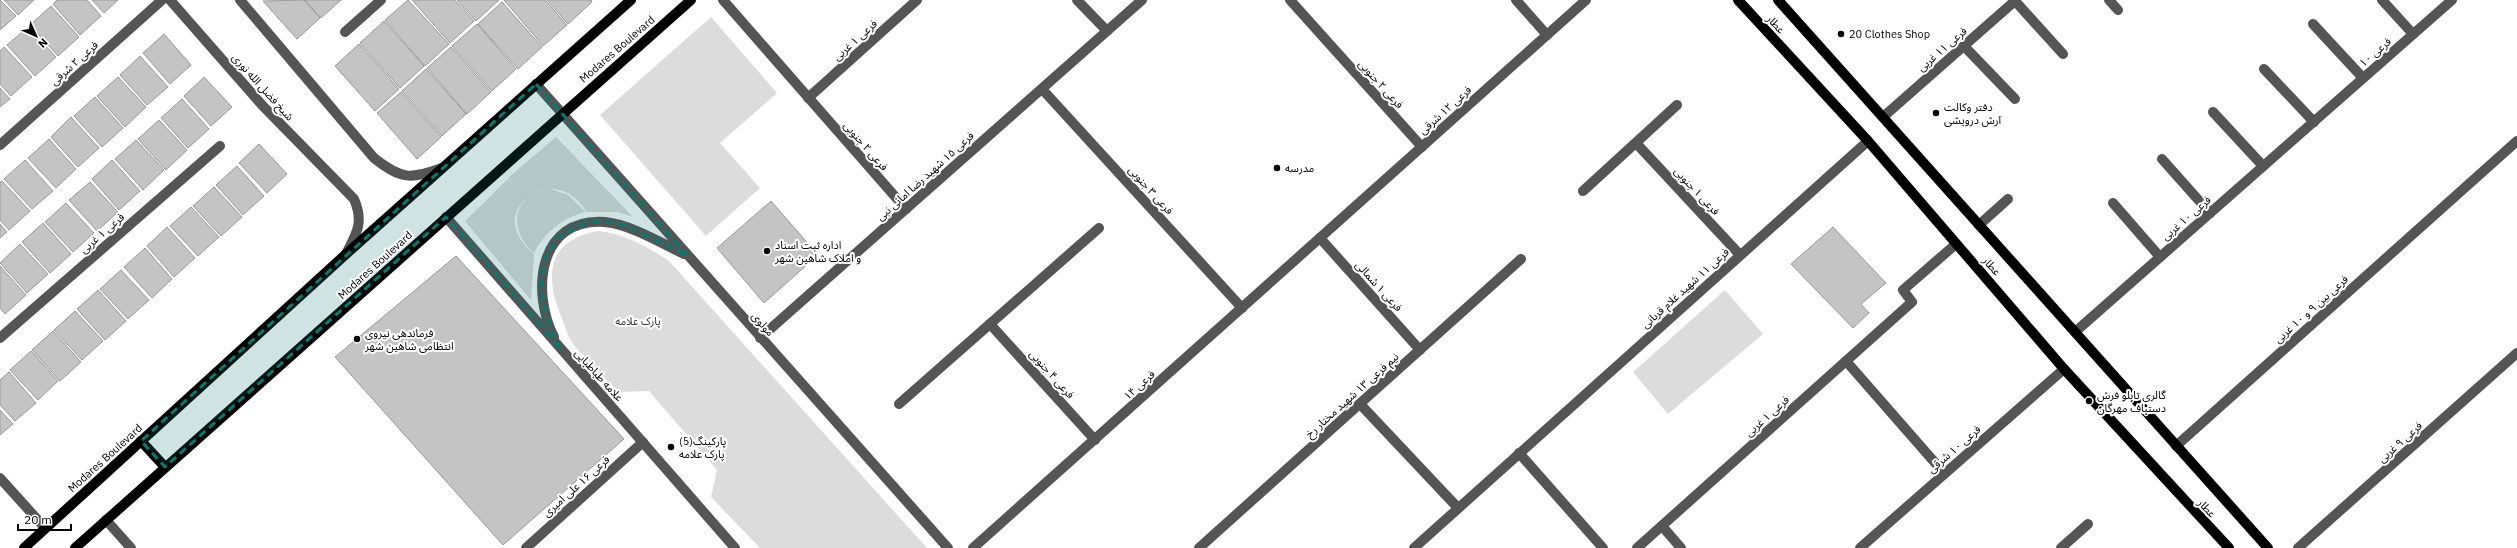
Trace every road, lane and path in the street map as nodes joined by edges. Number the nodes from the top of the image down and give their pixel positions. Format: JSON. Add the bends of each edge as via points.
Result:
{"nodes":[{"id":1,"x":162,"y":0,"type":"edge"},
{"id":2,"x":170,"y":0,"type":"edge"},
{"id":3,"x":240,"y":0,"type":"edge"},
{"id":4,"x":381,"y":0,"type":"edge"},
{"id":5,"x":631,"y":0,"type":"edge"},
{"id":6,"x":691,"y":0,"type":"edge"},
{"id":7,"x":723,"y":0,"type":"edge"},
{"id":8,"x":917,"y":0,"type":"edge"},
{"id":9,"x":1077,"y":0,"type":"edge"},
{"id":10,"x":1142,"y":0,"type":"edge"},
{"id":11,"x":1290,"y":0,"type":"edge"},
{"id":12,"x":1516,"y":0,"type":"edge"},
{"id":13,"x":1586,"y":0,"type":"edge"},
{"id":14,"x":1738,"y":0,"type":"edge"},
{"id":15,"x":1778,"y":0,"type":"edge"},
{"id":16,"x":2109,"y":0,"type":"edge"},
{"id":17,"x":2382,"y":0,"type":"edge"},
{"id":18,"x":2452,"y":0,"type":"edge"},
{"id":19,"x":2015,"y":1,"type":"edge"},
{"id":20,"x":2118,"y":10,"type":"dead end"},
{"id":21,"x":2313,"y":24,"type":"dead end"},
{"id":22,"x":1106,"y":31,"type":"junction"},
{"id":23,"x":345,"y":32,"type":"dead end"},
{"id":24,"x":1547,"y":34,"type":"junction"},
{"id":25,"x":2413,"y":34,"type":"junction"},
{"id":26,"x":1964,"y":46,"type":"junction"},
{"id":27,"x":2063,"y":54,"type":"dead end"},
{"id":28,"x":2264,"y":69,"type":"dead end"},
{"id":29,"x":2363,"y":78,"type":"junction"},
{"id":30,"x":536,"y":84,"type":"junction"},
{"id":31,"x":1042,"y":89,"type":"junction"},
{"id":32,"x":808,"y":98,"type":"junction"},
{"id":33,"x":2015,"y":99,"type":"dead end"},
{"id":34,"x":1677,"y":105,"type":"dead end"},
{"id":35,"x":2213,"y":112,"type":"dead end"},
{"id":36,"x":562,"y":113,"type":"junction"},
{"id":37,"x":1883,"y":117,"type":"junction"},
{"id":38,"x":2314,"y":122,"type":"junction"},
{"id":39,"x":1868,"y":141,"type":"junction"},
{"id":40,"x":2517,"y":141,"type":"edge"},
{"id":41,"x":1636,"y":143,"type":"junction"},
{"id":42,"x":1,"y":144,"type":"edge"},
{"id":43,"x":220,"y":146,"type":"dead end"},
{"id":44,"x":1422,"y":147,"type":"junction"},
{"id":45,"x":2162,"y":159,"type":"dead end"},
{"id":46,"x":2263,"y":166,"type":"junction"},
{"id":47,"x":443,"y":167,"type":"junction"},
{"id":48,"x":1583,"y":191,"type":"dead end"},
{"id":49,"x":2008,"y":199,"type":"dead end"},
{"id":50,"x":2113,"y":203,"type":"dead end"},
{"id":51,"x":906,"y":209,"type":"junction"},
{"id":52,"x":2210,"y":213,"type":"junction"},
{"id":53,"x":446,"y":217,"type":"junction"},
{"id":54,"x":1979,"y":225,"type":"junction"},
{"id":55,"x":1099,"y":228,"type":"dead end"},
{"id":56,"x":1320,"y":238,"type":"junction"},
{"id":57,"x":1956,"y":244,"type":"junction"},
{"id":58,"x":346,"y":255,"type":"junction"},
{"id":59,"x":1740,"y":255,"type":"junction"},
{"id":60,"x":688,"y":256,"type":"junction"},
{"id":61,"x":2160,"y":257,"type":"junction"},
{"id":62,"x":1521,"y":259,"type":"dead end"},
{"id":63,"x":1242,"y":308,"type":"junction"},
{"id":64,"x":990,"y":324,"type":"junction"},
{"id":65,"x":2075,"y":332,"type":"junction"},
{"id":66,"x":0,"y":338,"type":"edge"},
{"id":67,"x":760,"y":338,"type":"junction"},
{"id":68,"x":561,"y":350,"type":"junction"},
{"id":69,"x":1420,"y":350,"type":"junction"},
{"id":70,"x":2517,"y":353,"type":"edge"},
{"id":71,"x":1846,"y":361,"type":"junction"},
{"id":72,"x":2064,"y":368,"type":"junction"},
{"id":73,"x":899,"y":404,"type":"dead end"},
{"id":74,"x":1360,"y":404,"type":"junction"},
{"id":75,"x":1095,"y":440,"type":"junction"},
{"id":76,"x":141,"y":441,"type":"junction"},
{"id":77,"x":643,"y":442,"type":"junction"},
{"id":78,"x":2176,"y":446,"type":"junction"},
{"id":79,"x":1520,"y":453,"type":"junction"},
{"id":80,"x":165,"y":467,"type":"junction"},
{"id":81,"x":1944,"y":473,"type":"junction"},
{"id":82,"x":0,"y":478,"type":"edge"},
{"id":83,"x":1458,"y":508,"type":"junction"},
{"id":84,"x":106,"y":520,"type":"junction"},
{"id":85,"x":2088,"y":524,"type":"dead end"},
{"id":86,"x":1662,"y":526,"type":"junction"},
{"id":87,"x":45,"y":528,"type":"junction"},
{"id":88,"x":24,"y":548,"type":"edge"},
{"id":89,"x":75,"y":548,"type":"edge"},
{"id":90,"x":131,"y":548,"type":"edge"},
{"id":91,"x":526,"y":548,"type":"edge"},
{"id":92,"x":735,"y":548,"type":"edge"},
{"id":93,"x":948,"y":548,"type":"edge"},
{"id":94,"x":973,"y":548,"type":"edge"},
{"id":95,"x":1199,"y":548,"type":"edge"},
{"id":96,"x":1414,"y":548,"type":"edge"},
{"id":97,"x":1603,"y":548,"type":"edge"},
{"id":98,"x":1637,"y":548,"type":"edge"},
{"id":99,"x":1681,"y":548,"type":"edge"},
{"id":100,"x":1860,"y":548,"type":"edge"},
{"id":101,"x":2061,"y":548,"type":"edge"},
{"id":102,"x":2228,"y":548,"type":"edge"},
{"id":103,"x":2268,"y":548,"type":"edge"},
{"id":104,"x":2298,"y":548,"type":"edge"}],
"edges":[{"from":1,"to":42,"type":"street","name":"فرعی ۲ شرقی"},
{"from":2,"to":58,"type":"street","name":"شیخ فضل الله نوری","via":[[262,105],[354,199],[359,212],[359,225]]},
{"from":3,"to":47,"type":"street","via":[[374,158],[392,172],[405,176],[416,177]]},
{"from":4,"to":23,"type":"street"},
{"from":5,"to":30,"type":"main road","name":"Modares Boulevard"},
{"from":6,"to":36,"type":"main road","name":"Modares Boulevard"},
{"from":7,"to":32,"type":"street","name":"فرعی ۲ جنوبی"},
{"from":8,"to":32,"type":"street","name":"فرعی ۱ غربی"},
{"from":9,"to":22,"type":"street"},
{"from":10,"to":22,"type":"street","name":"فرعی ۱۵ شهید رضا امانی نبی"},
{"from":11,"to":44,"type":"street","name":"فرعی ۲ جنوبی"},
{"from":12,"to":24,"type":"street"},
{"from":13,"to":24,"type":"street","name":"فرعی ۱۲ شرقی"},
{"from":14,"to":39,"type":"main road","name":"عطار"},
{"from":15,"to":37,"type":"main road","name":"عطار"},
{"from":16,"to":20,"type":"street"},
{"from":17,"to":25,"type":"street"},
{"from":18,"to":25,"type":"street","name":"فرعی ۱۰"},
{"from":19,"to":26,"type":"street","name":"فرعی ۱۱ غربی"},
{"from":19,"to":27,"type":"street"},
{"from":21,"to":29,"type":"street"},
{"from":22,"to":31,"type":"street","name":"فرعی ۱۵ شهید رضا امانی نبی"},
{"from":24,"to":44,"type":"street","name":"فرعی ۱۲ شرقی"},
{"from":25,"to":29,"type":"street","name":"فرعی ۱۰"},
{"from":26,"to":33,"type":"street"},
{"from":26,"to":37,"type":"street","name":"فرعی ۱۱ غربی"},
{"from":28,"to":38,"type":"street"},
{"from":29,"to":38,"type":"street","name":"فرعی ۱۰"},
{"from":30,"to":36,"type":"street","name":"مولوی"},
{"from":30,"to":47,"type":"main road","name":"Modares Boulevard"},
{"from":31,"to":51,"type":"street","name":"فرعی ۱۵ شهید رضا امانی نبی"},
{"from":31,"to":63,"type":"street","name":"فرعی ۳ جنوبی"},
{"from":32,"to":51,"type":"street","name":"فرعی ۲ جنوبی"},
{"from":34,"to":41,"type":"street"},
{"from":35,"to":46,"type":"street"},
{"from":36,"to":53,"type":"main road","name":"Modares Boulevard"},
{"from":36,"to":60,"type":"street","name":"مولوی"},
{"from":37,"to":54,"type":"main road","name":"عطار"},
{"from":38,"to":46,"type":"street","name":"فرعی ۱۰ غربی"},
{"from":39,"to":57,"type":"main road","name":"عطار"},
{"from":39,"to":59,"type":"street","name":"فرعی ۱۱ شهید غلام قربانی"},
{"from":40,"to":78,"type":"street","name":"فرعی بین ۹ و ۱۰ غربی"},
{"from":41,"to":48,"type":"street"},
{"from":41,"to":59,"type":"street","name":"فرعی ۱ جنوبی"},
{"from":43,"to":66,"type":"street","name":"فرعی ۱ غربی"},
{"from":44,"to":56,"type":"street","name":"فرعی ۱۲ شرقی"},
{"from":45,"to":52,"type":"street"},
{"from":46,"to":52,"type":"street","name":"فرعی ۱۰ غربی"},
{"from":47,"to":58,"type":"main road","name":"Modares Boulevard"},
{"from":49,"to":54,"type":"street"},
{"from":50,"to":61,"type":"street"},
{"from":51,"to":67,"type":"street","name":"فرعی ۱۵ شهید رضا امانی نبی"},
{"from":52,"to":61,"type":"street","name":"فرعی ۱۰ غربی"},
{"from":53,"to":68,"type":"street","name":"علامه طباطبایی"},
{"from":53,"to":80,"type":"main road","name":"Modares Boulevard"},
{"from":54,"to":65,"type":"main road","name":"عطار"},
{"from":55,"to":64,"type":"street"},
{"from":56,"to":63,"type":"street","name":"فرعی ۱۴"},
{"from":56,"to":69,"type":"street","name":"فرعی ۱ شمالی"},
{"from":57,"to":71,"type":"street","name":"فرعی ۱ غربی","via":[[1903,290],[1912,302]]},
{"from":57,"to":72,"type":"main road","name":"عطار"},
{"from":58,"to":76,"type":"main road","name":"Modares Boulevard"},
{"from":59,"to":79,"type":"street","name":"فرعی ۱۱ شهید غلام قربانی"},
{"from":60,"to":67,"type":"street","name":"مولوی"},
{"from":60,"to":68,"type":"street","via":[[622,226],[604,222],[586,223],[558,238],[546,258],[541,289],[551,330]]},
{"from":61,"to":65,"type":"street","name":"فرعی ۱۰ غربی"},
{"from":62,"to":69,"type":"street","name":"نیم فرعی ۱۳ شهید مختار رخ"},
{"from":63,"to":75,"type":"street","name":"فرعی ۱۴"},
{"from":64,"to":73,"type":"street"},
{"from":64,"to":75,"type":"street","name":"فرعی ۴ جنوبی"},
{"from":65,"to":78,"type":"main road","name":"عطار"},
{"from":67,"to":93,"type":"street","name":"مولوی"},
{"from":68,"to":77,"type":"street","name":"علامه طباطبایی"},
{"from":69,"to":74,"type":"street","name":"نیم فرعی ۱۳ شهید مختار رخ"},
{"from":70,"to":104,"type":"street","name":"فرعی ۹ غربی"},
{"from":71,"to":81,"type":"street"},
{"from":71,"to":86,"type":"street","name":"فرعی ۱ غربی"},
{"from":72,"to":81,"type":"street","name":"فرعی ۱۰ شرقی"},
{"from":72,"to":102,"type":"main road","name":"عطار"},
{"from":74,"to":83,"type":"street"},
{"from":74,"to":95,"type":"street","name":"نیم فرعی ۱۳ شهید مختار رخ"},
{"from":75,"to":94,"type":"street","name":"فرعی ۱۴"},
{"from":76,"to":80,"type":"main road"},
{"from":76,"to":87,"type":"main road","name":"Modares Boulevard"},
{"from":77,"to":91,"type":"street","name":"فرعی ۱۶ علی امیری"},
{"from":77,"to":92,"type":"street","name":"علامه طباطبایی"},
{"from":78,"to":103,"type":"main road","name":"عطار"},
{"from":79,"to":83,"type":"street","name":"فرعی ۱۱ شهید غلام قربانی"},
{"from":79,"to":97,"type":"street"},
{"from":80,"to":84,"type":"main road","name":"Modares Boulevard"},
{"from":81,"to":100,"type":"street","name":"فرعی ۱۰ شرقی"},
{"from":82,"to":87,"type":"street"},
{"from":83,"to":96,"type":"street","name":"فرعی ۱۱ شهید غلام قربانی"},
{"from":84,"to":89,"type":"main road","name":"Modares Boulevard"},
{"from":84,"to":90,"type":"street"},
{"from":85,"to":101,"type":"street"},
{"from":86,"to":98,"type":"street","name":"فرعی ۱ غربی"},
{"from":86,"to":99,"type":"street"},
{"from":87,"to":88,"type":"main road","name":"Modares Boulevard"}]}
